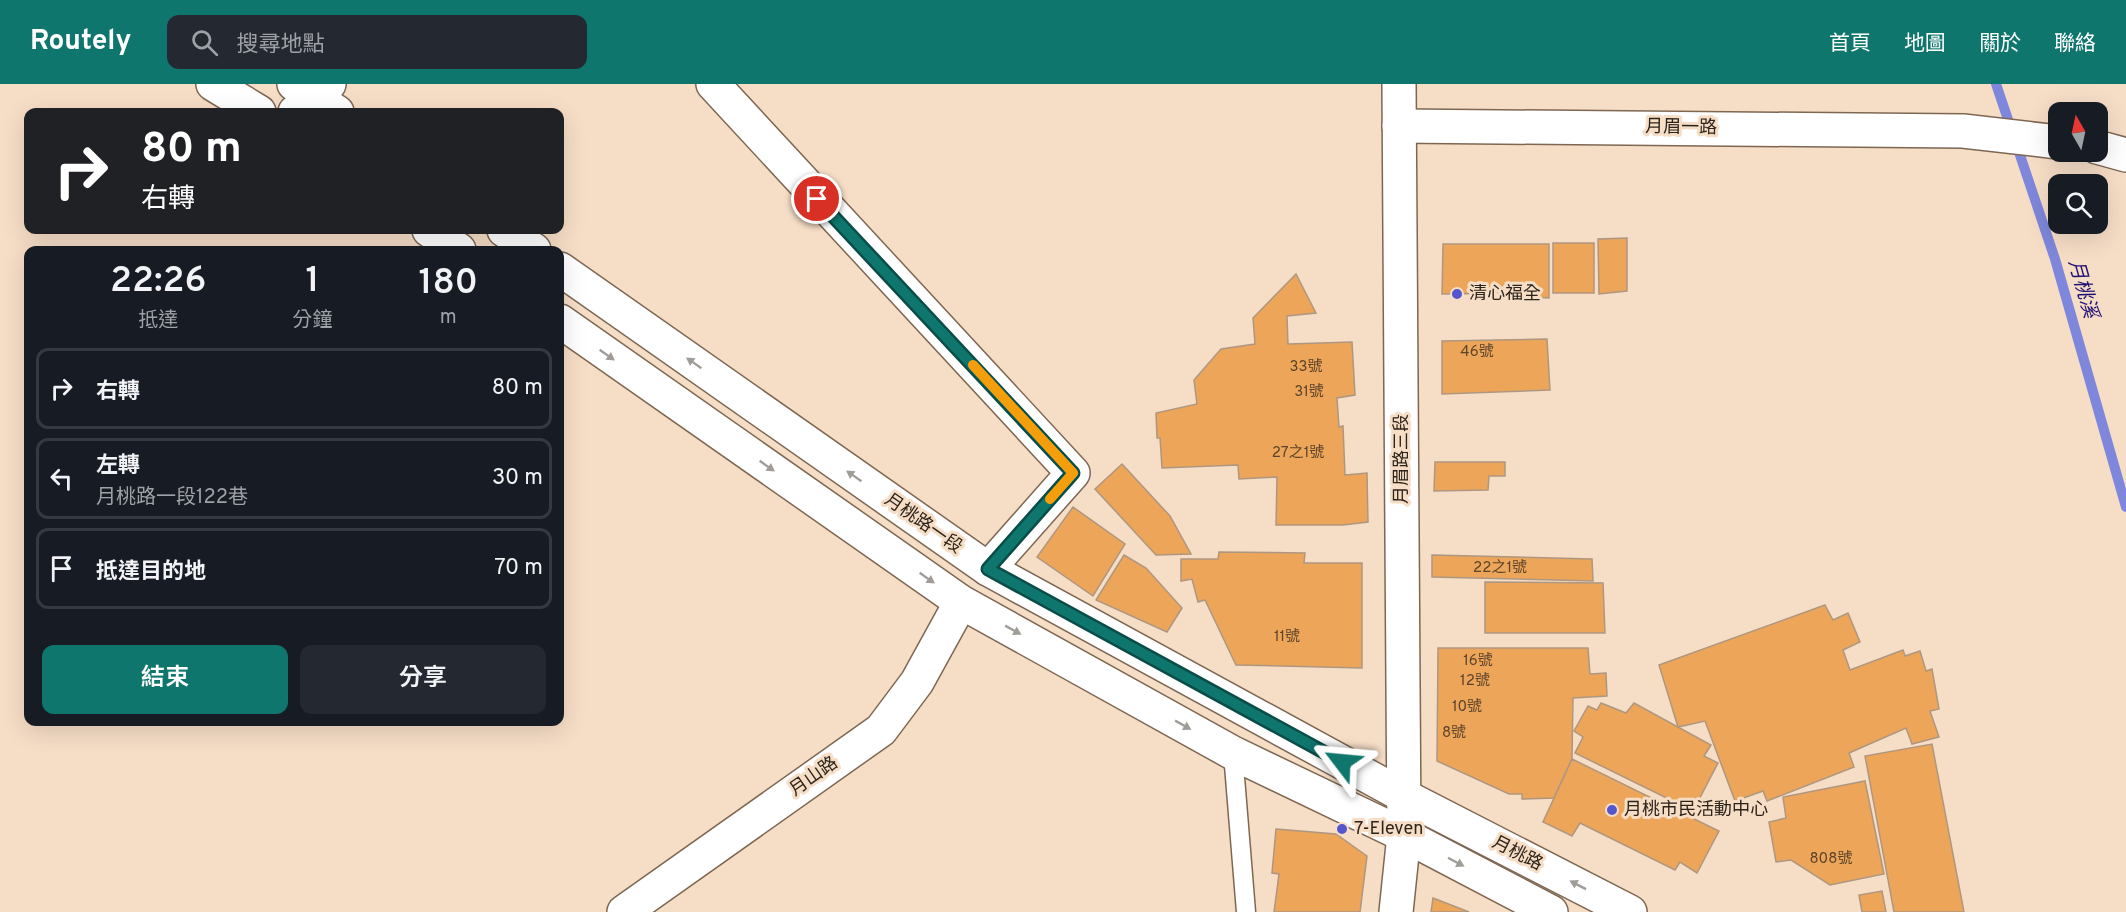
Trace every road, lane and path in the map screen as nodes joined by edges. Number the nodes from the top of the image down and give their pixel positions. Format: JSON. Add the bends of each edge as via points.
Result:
{"nodes":[{"id":1,"x":213,"y":84,"type":"edge"},
{"id":2,"x":713,"y":84,"type":"edge"},
{"id":3,"x":1399,"y":84,"type":"edge"},
{"id":4,"x":252,"y":108,"type":"edge"},
{"id":5,"x":1399,"y":126,"type":"junction"},
{"id":6,"x":2048,"y":141,"type":"edge"},
{"id":7,"x":2108,"y":150,"type":"edge"},
{"id":8,"x":2126,"y":155,"type":"edge"},
{"id":9,"x":435,"y":234,"type":"edge"},
{"id":10,"x":510,"y":234,"type":"edge"},
{"id":11,"x":453,"y":246,"type":"edge"},
{"id":12,"x":528,"y":246,"type":"edge"},
{"id":13,"x":564,"y":272,"type":"edge"},
{"id":14,"x":564,"y":324,"type":"edge"},
{"id":15,"x":988,"y":569,"type":"junction"},
{"id":16,"x":961,"y":602,"type":"junction"},
{"id":17,"x":1233,"y":753,"type":"junction"},
{"id":18,"x":1404,"y":796,"type":"junction"},
{"id":19,"x":1404,"y":835,"type":"junction"},
{"id":20,"x":624,"y":912,"type":"edge"},
{"id":21,"x":1246,"y":912,"type":"edge"},
{"id":22,"x":1396,"y":912,"type":"edge"},
{"id":23,"x":1551,"y":912,"type":"edge"},
{"id":24,"x":1630,"y":912,"type":"edge"}],
"edges":[{"from":1,"to":4,"type":"street"},
{"from":2,"to":15,"type":"street","name":"月山路","via":[[1073,473]]},
{"from":3,"to":5,"type":"street","name":"月眉路三段"},
{"from":5,"to":6,"type":"street","name":"月眉一路","via":[[1963,131]]},
{"from":5,"to":18,"type":"street","name":"月眉路三段"},
{"from":7,"to":8,"type":"street"},
{"from":9,"to":11,"type":"street"},
{"from":10,"to":12,"type":"street"},
{"from":15,"to":13,"type":"street","name":"月桃路一段","one_way":true},
{"from":14,"to":16,"type":"street","one_way":true},
{"from":15,"to":16,"type":"street","name":"月山路"},
{"from":15,"to":18,"type":"street","name":"月桃路一段"},
{"from":16,"to":17,"type":"street","one_way":true},
{"from":16,"to":20,"type":"street","name":"月山路","via":[[917,682],[881,730]]},
{"from":17,"to":19,"type":"street"},
{"from":17,"to":21,"type":"lane"},
{"from":18,"to":19,"type":"street","name":"月眉路三段"},
{"from":24,"to":18,"type":"street","name":"月桃路","one_way":true},
{"from":19,"to":22,"type":"street","name":"月眉路三段"},
{"from":19,"to":23,"type":"street","name":"月桃路","one_way":true}]}
